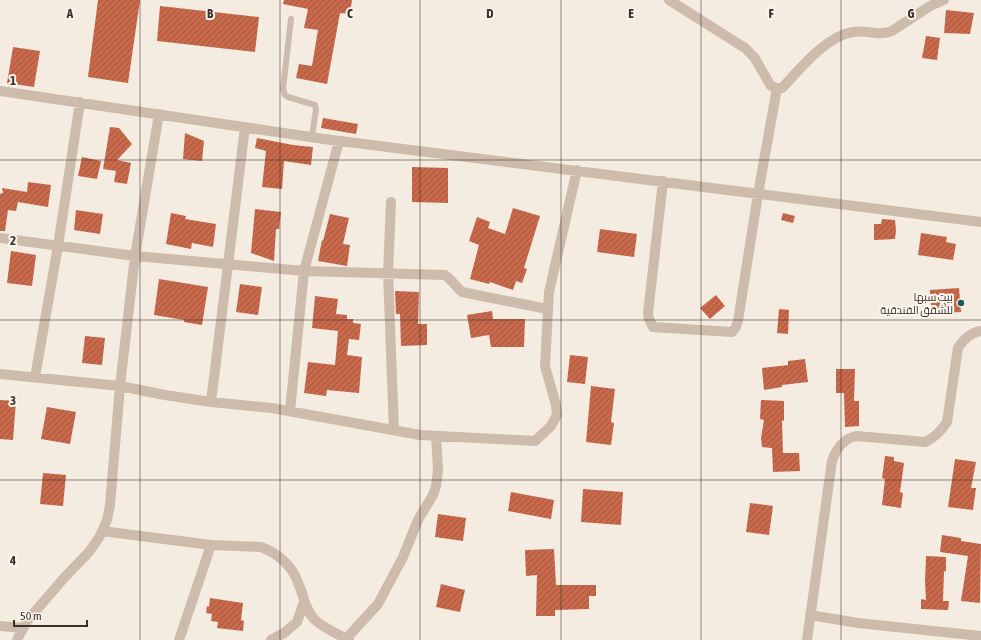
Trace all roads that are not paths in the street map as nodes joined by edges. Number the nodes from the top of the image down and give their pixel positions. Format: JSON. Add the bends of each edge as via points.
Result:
{"nodes":[{"id":1,"x":669,"y":0,"type":"edge"},
{"id":2,"x":944,"y":0,"type":"edge"},
{"id":3,"x":291,"y":19,"type":"dead end"},
{"id":4,"x":777,"y":88,"type":"junction"},
{"id":5,"x":0,"y":92,"type":"edge"},
{"id":6,"x":80,"y":102,"type":"junction"},
{"id":7,"x":159,"y":114,"type":"junction"},
{"id":8,"x":245,"y":127,"type":"junction"},
{"id":9,"x":312,"y":137,"type":"junction"},
{"id":10,"x":339,"y":141,"type":"junction"},
{"id":11,"x":577,"y":170,"type":"junction"},
{"id":12,"x":663,"y":181,"type":"junction"},
{"id":13,"x":758,"y":194,"type":"junction"},
{"id":14,"x":391,"y":202,"type":"dead end"},
{"id":15,"x":981,"y":222,"type":"edge"},
{"id":16,"x":0,"y":238,"type":"edge"},
{"id":17,"x":58,"y":246,"type":"junction"},
{"id":18,"x":135,"y":256,"type":"junction"},
{"id":19,"x":228,"y":264,"type":"junction"},
{"id":20,"x":304,"y":271,"type":"junction"},
{"id":21,"x":388,"y":274,"type":"junction"},
{"id":22,"x":547,"y":310,"type":"junction"},
{"id":23,"x":981,"y":331,"type":"edge"},
{"id":24,"x":0,"y":374,"type":"edge"},
{"id":25,"x":35,"y":377,"type":"junction"},
{"id":26,"x":120,"y":386,"type":"junction"},
{"id":27,"x":211,"y":402,"type":"junction"},
{"id":28,"x":290,"y":411,"type":"junction"},
{"id":29,"x":394,"y":430,"type":"junction"},
{"id":30,"x":436,"y":436,"type":"junction"},
{"id":31,"x":102,"y":531,"type":"junction"},
{"id":32,"x":211,"y":545,"type":"junction"},
{"id":33,"x":304,"y":602,"type":"junction"},
{"id":34,"x":810,"y":615,"type":"junction"},
{"id":35,"x":0,"y":626,"type":"edge"},
{"id":36,"x":23,"y":628,"type":"junction"},
{"id":37,"x":981,"y":636,"type":"edge"},
{"id":38,"x":346,"y":639,"type":"edge"},
{"id":39,"x":18,"y":640,"type":"edge"},
{"id":40,"x":179,"y":640,"type":"edge"},
{"id":41,"x":271,"y":640,"type":"edge"},
{"id":42,"x":807,"y":640,"type":"edge"}],
"edges":[{"from":1,"to":4,"type":"street","via":[[745,48],[754,57],[771,86]]},
{"from":2,"to":4,"type":"street","via":[[886,33],[878,35],[855,31],[844,34],[823,47],[782,88]]},
{"from":3,"to":9,"type":"lane","via":[[283,89],[288,97],[315,104]]},
{"from":4,"to":13,"type":"street"},
{"from":5,"to":6,"type":"street"},
{"from":6,"to":7,"type":"street"},
{"from":6,"to":17,"type":"street"},
{"from":7,"to":8,"type":"street"},
{"from":7,"to":18,"type":"street"},
{"from":8,"to":9,"type":"street"},
{"from":8,"to":19,"type":"street"},
{"from":9,"to":10,"type":"street"},
{"from":10,"to":11,"type":"street"},
{"from":10,"to":20,"type":"street"},
{"from":11,"to":12,"type":"street"},
{"from":11,"to":22,"type":"street","via":[[548,292]]},
{"from":12,"to":13,"type":"street"},
{"from":12,"to":13,"type":"street","via":[[648,313],[653,327],[732,332],[736,327]]},
{"from":13,"to":15,"type":"street"},
{"from":14,"to":21,"type":"street"},
{"from":16,"to":17,"type":"street"},
{"from":17,"to":18,"type":"street"},
{"from":17,"to":25,"type":"street"},
{"from":18,"to":19,"type":"street"},
{"from":18,"to":26,"type":"street"},
{"from":19,"to":20,"type":"street"},
{"from":19,"to":27,"type":"street"},
{"from":20,"to":21,"type":"street"},
{"from":20,"to":28,"type":"street"},
{"from":21,"to":22,"type":"street","via":[[445,276],[462,292]]},
{"from":21,"to":29,"type":"street"},
{"from":22,"to":30,"type":"street","via":[[545,366],[557,415],[551,426],[535,441]]},
{"from":23,"to":34,"type":"street","via":[[970,335],[958,348],[947,422],[931,440],[925,442],[856,436],[848,438],[835,452]]},
{"from":24,"to":25,"type":"street"},
{"from":25,"to":26,"type":"street"},
{"from":26,"to":27,"type":"street"},
{"from":26,"to":31,"type":"street","via":[[110,505]]},
{"from":27,"to":28,"type":"street"},
{"from":28,"to":29,"type":"street"},
{"from":29,"to":30,"type":"street"},
{"from":30,"to":38,"type":"street","via":[[438,470],[433,495],[418,520],[403,557],[378,604]]},
{"from":31,"to":32,"type":"street"},
{"from":31,"to":36,"type":"street","via":[[89,552]]},
{"from":32,"to":33,"type":"street","via":[[261,547],[276,554],[288,564],[299,584]]},
{"from":32,"to":40,"type":"street"},
{"from":33,"to":38,"type":"street","via":[[315,620]]},
{"from":33,"to":41,"type":"street","via":[[297,622]]},
{"from":34,"to":37,"type":"street","via":[[858,623]]},
{"from":34,"to":42,"type":"street"},
{"from":35,"to":36,"type":"street"},
{"from":36,"to":39,"type":"street"}]}
